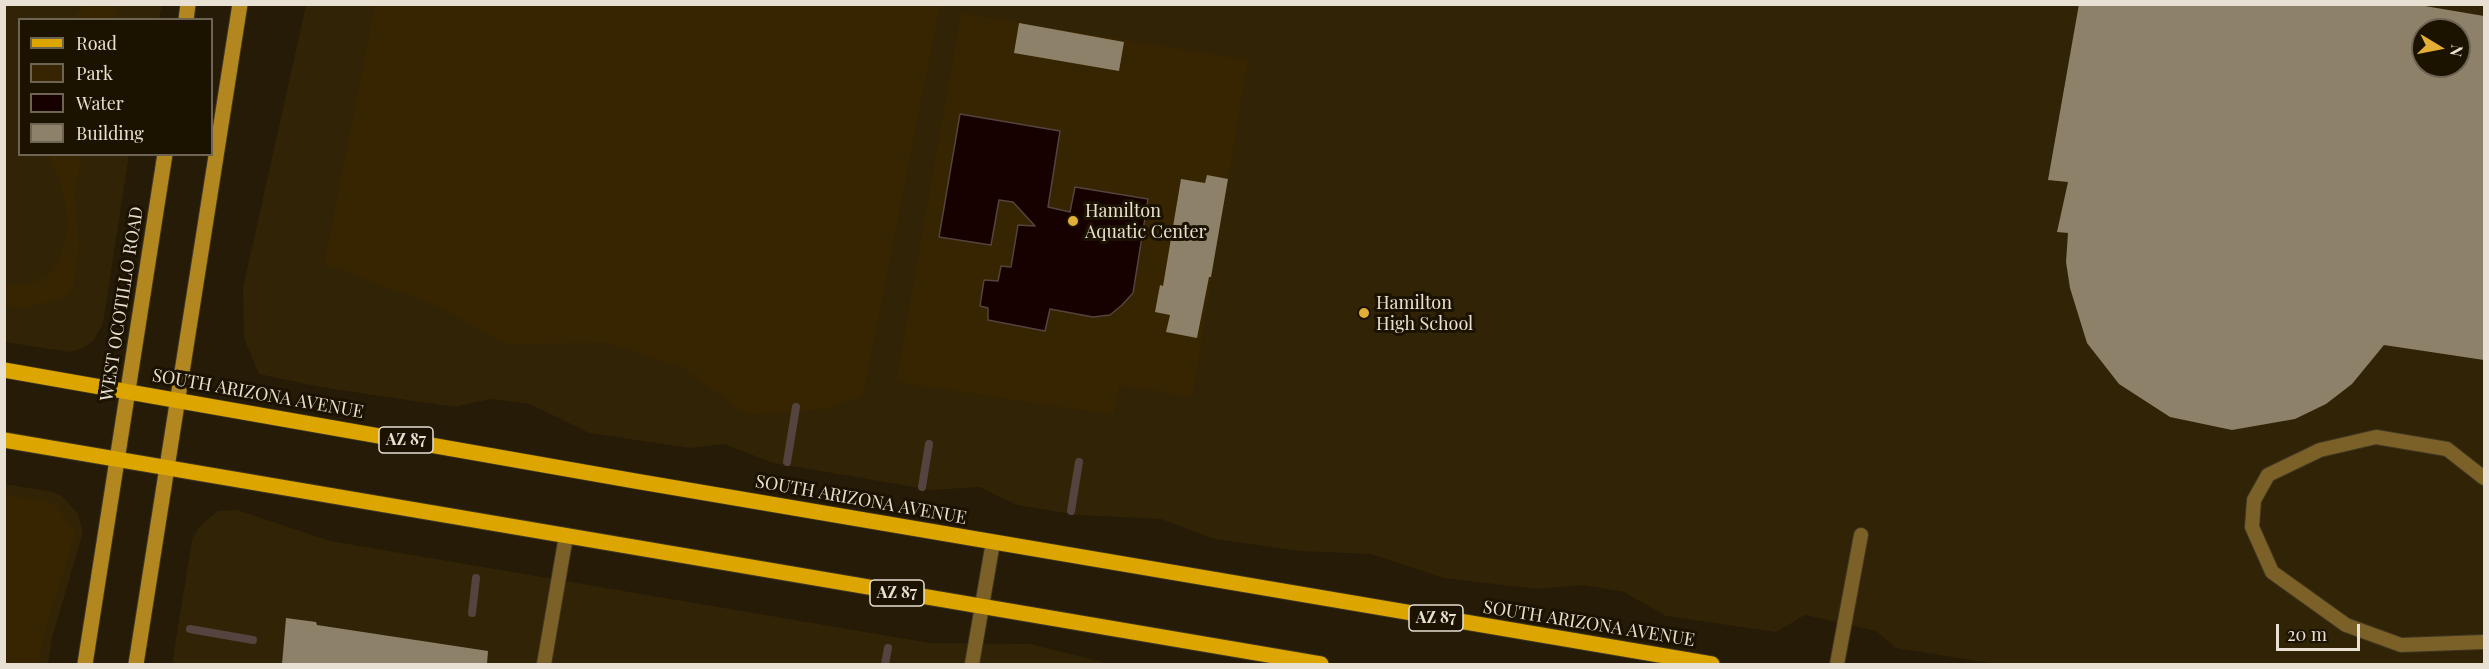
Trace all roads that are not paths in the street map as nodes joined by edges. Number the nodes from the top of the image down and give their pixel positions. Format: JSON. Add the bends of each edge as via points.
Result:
{"nodes":[{"id":1,"x":240,"y":4,"type":"edge"},
{"id":2,"x":165,"y":156,"type":"edge"},
{"id":3,"x":4,"y":370,"type":"edge"},
{"id":4,"x":129,"y":391,"type":"junction"},
{"id":5,"x":177,"y":400,"type":"junction"},
{"id":6,"x":4,"y":440,"type":"edge"},
{"id":7,"x":117,"y":460,"type":"junction"},
{"id":8,"x":167,"y":468,"type":"junction"},
{"id":9,"x":2484,"y":478,"type":"edge"},
{"id":10,"x":1861,"y":535,"type":"dead end"},
{"id":11,"x":566,"y":536,"type":"junction"},
{"id":12,"x":993,"y":542,"type":"junction"},
{"id":13,"x":983,"y":607,"type":"junction"},
{"id":14,"x":2484,"y":642,"type":"edge"},
{"id":15,"x":85,"y":664,"type":"edge"},
{"id":16,"x":136,"y":664,"type":"edge"},
{"id":17,"x":544,"y":664,"type":"edge"},
{"id":18,"x":972,"y":664,"type":"edge"},
{"id":19,"x":1321,"y":664,"type":"edge"},
{"id":20,"x":1712,"y":664,"type":"edge"},
{"id":21,"x":1837,"y":664,"type":"edge"}],
"edges":[{"from":1,"to":5,"type":"main road"},
{"from":2,"to":4,"type":"main road","name":"WEST OCOTILLO ROAD"},
{"from":3,"to":4,"type":"main road","name":"SOUTH ARIZONA AVENUE","number":"AZ 87"},
{"from":4,"to":5,"type":"main road","name":"SOUTH ARIZONA AVENUE","number":"AZ 87"},
{"from":4,"to":7,"type":"main road","name":"WEST OCOTILLO ROAD"},
{"from":5,"to":8,"type":"main road"},
{"from":5,"to":12,"type":"main road","name":"SOUTH ARIZONA AVENUE","number":"AZ 87"},
{"from":6,"to":7,"type":"main road","number":"AZ 87"},
{"from":7,"to":8,"type":"main road","number":"AZ 87"},
{"from":7,"to":15,"type":"main road","name":"WEST OCOTILLO ROAD"},
{"from":8,"to":11,"type":"main road","number":"AZ 87"},
{"from":8,"to":16,"type":"main road"},
{"from":9,"to":14,"type":"lane","via":[[2447,449],[2376,437],[2320,450],[2268,475],[2254,500],[2252,527],[2272,572],[2346,625],[2401,645]]},
{"from":10,"to":21,"type":"lane"},
{"from":11,"to":13,"type":"main road","number":"AZ 87"},
{"from":11,"to":17,"type":"lane"},
{"from":12,"to":13,"type":"lane"},
{"from":12,"to":20,"type":"main road","name":"SOUTH ARIZONA AVENUE","number":"AZ 87"},
{"from":13,"to":18,"type":"lane"},
{"from":13,"to":19,"type":"main road","number":"AZ 87"}]}
